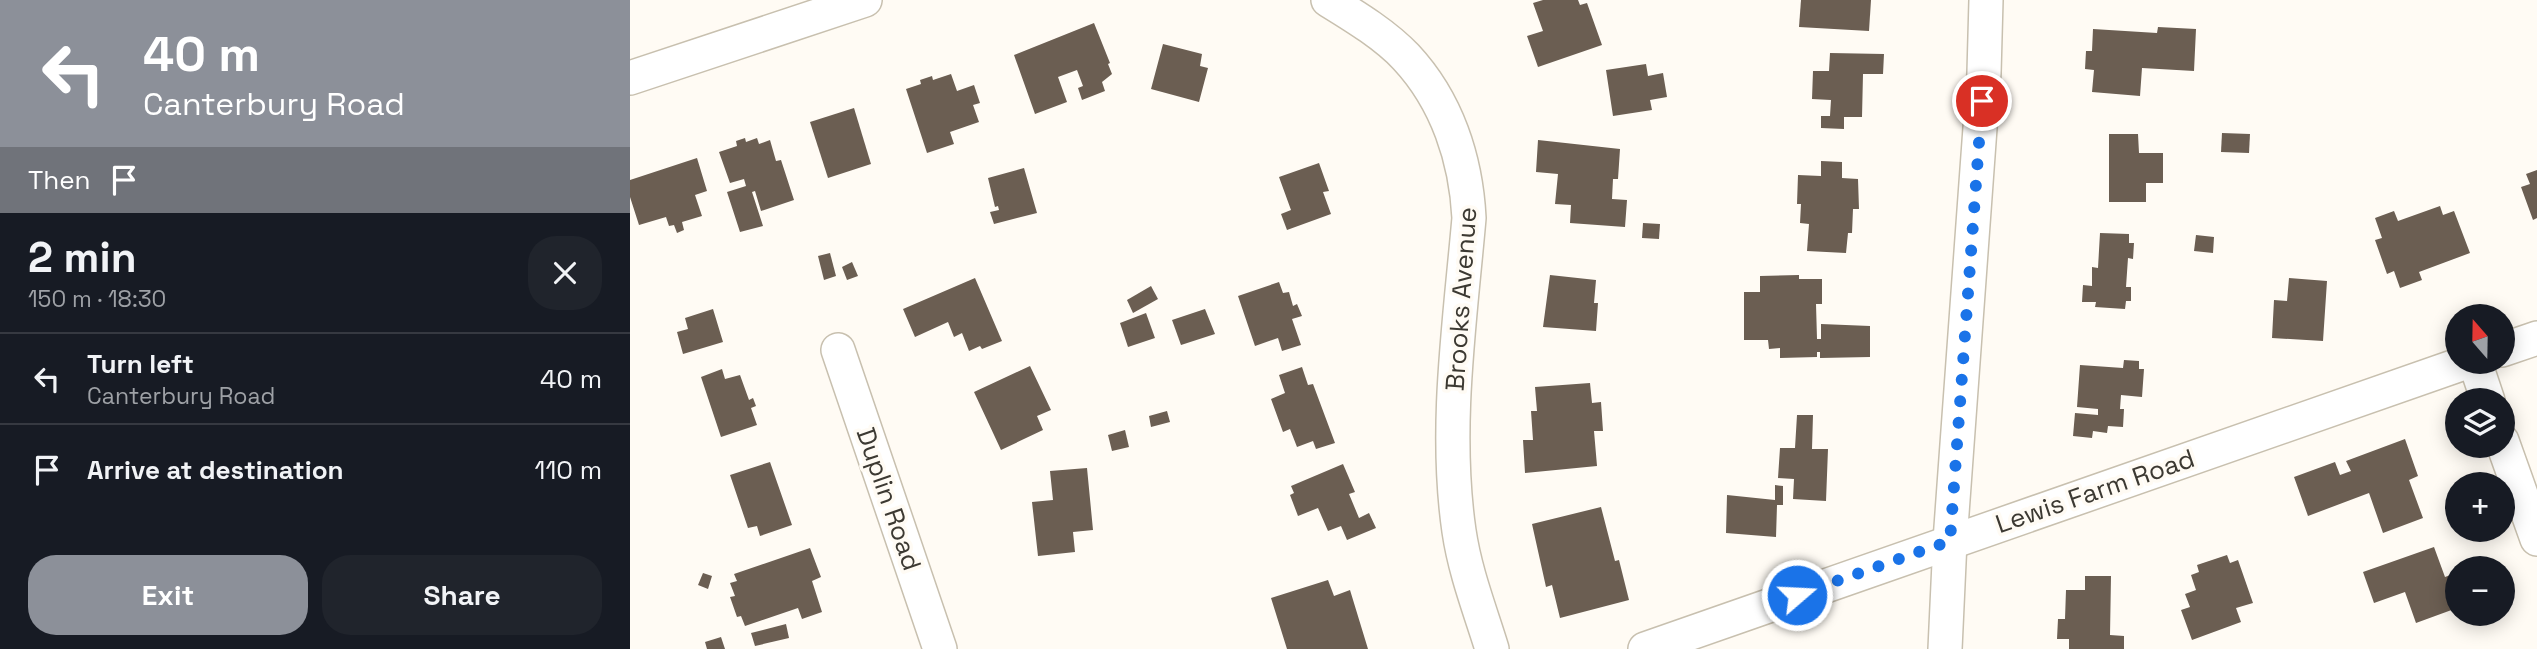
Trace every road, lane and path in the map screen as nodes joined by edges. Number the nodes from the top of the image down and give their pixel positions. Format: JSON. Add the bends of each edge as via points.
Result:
{"nodes":[{"id":1,"x":864,"y":0,"type":"edge"},
{"id":2,"x":1328,"y":0,"type":"edge"},
{"id":3,"x":1986,"y":0,"type":"edge"},
{"id":4,"x":630,"y":78,"type":"edge"},
{"id":5,"x":2537,"y":338,"type":"edge"},
{"id":6,"x":2515,"y":346,"type":"edge"},
{"id":7,"x":838,"y":350,"type":"dead end"},
{"id":8,"x":2445,"y":370,"type":"edge"},
{"id":9,"x":2508,"y":458,"type":"edge"},
{"id":10,"x":2537,"y":539,"type":"edge"},
{"id":11,"x":1950,"y":541,"type":"junction"},
{"id":12,"x":940,"y":649,"type":"edge"},
{"id":13,"x":1492,"y":649,"type":"edge"},
{"id":14,"x":1644,"y":649,"type":"edge"},
{"id":15,"x":1945,"y":649,"type":"edge"}],
"edges":[{"from":1,"to":4,"type":"street"},
{"from":2,"to":13,"type":"street","name":"Brooks Avenue","via":[[1405,56],[1439,104],[1460,155],[1469,218],[1452,432],[1455,488],[1467,569]]},
{"from":3,"to":11,"type":"street"},
{"from":5,"to":6,"type":"street"},
{"from":7,"to":12,"type":"street","name":"Duplin Road"},
{"from":8,"to":11,"type":"street","name":"Lewis Farm Road"},
{"from":9,"to":10,"type":"street"},
{"from":11,"to":14,"type":"street","name":"Lewis Farm Road"},
{"from":11,"to":15,"type":"street"}]}
